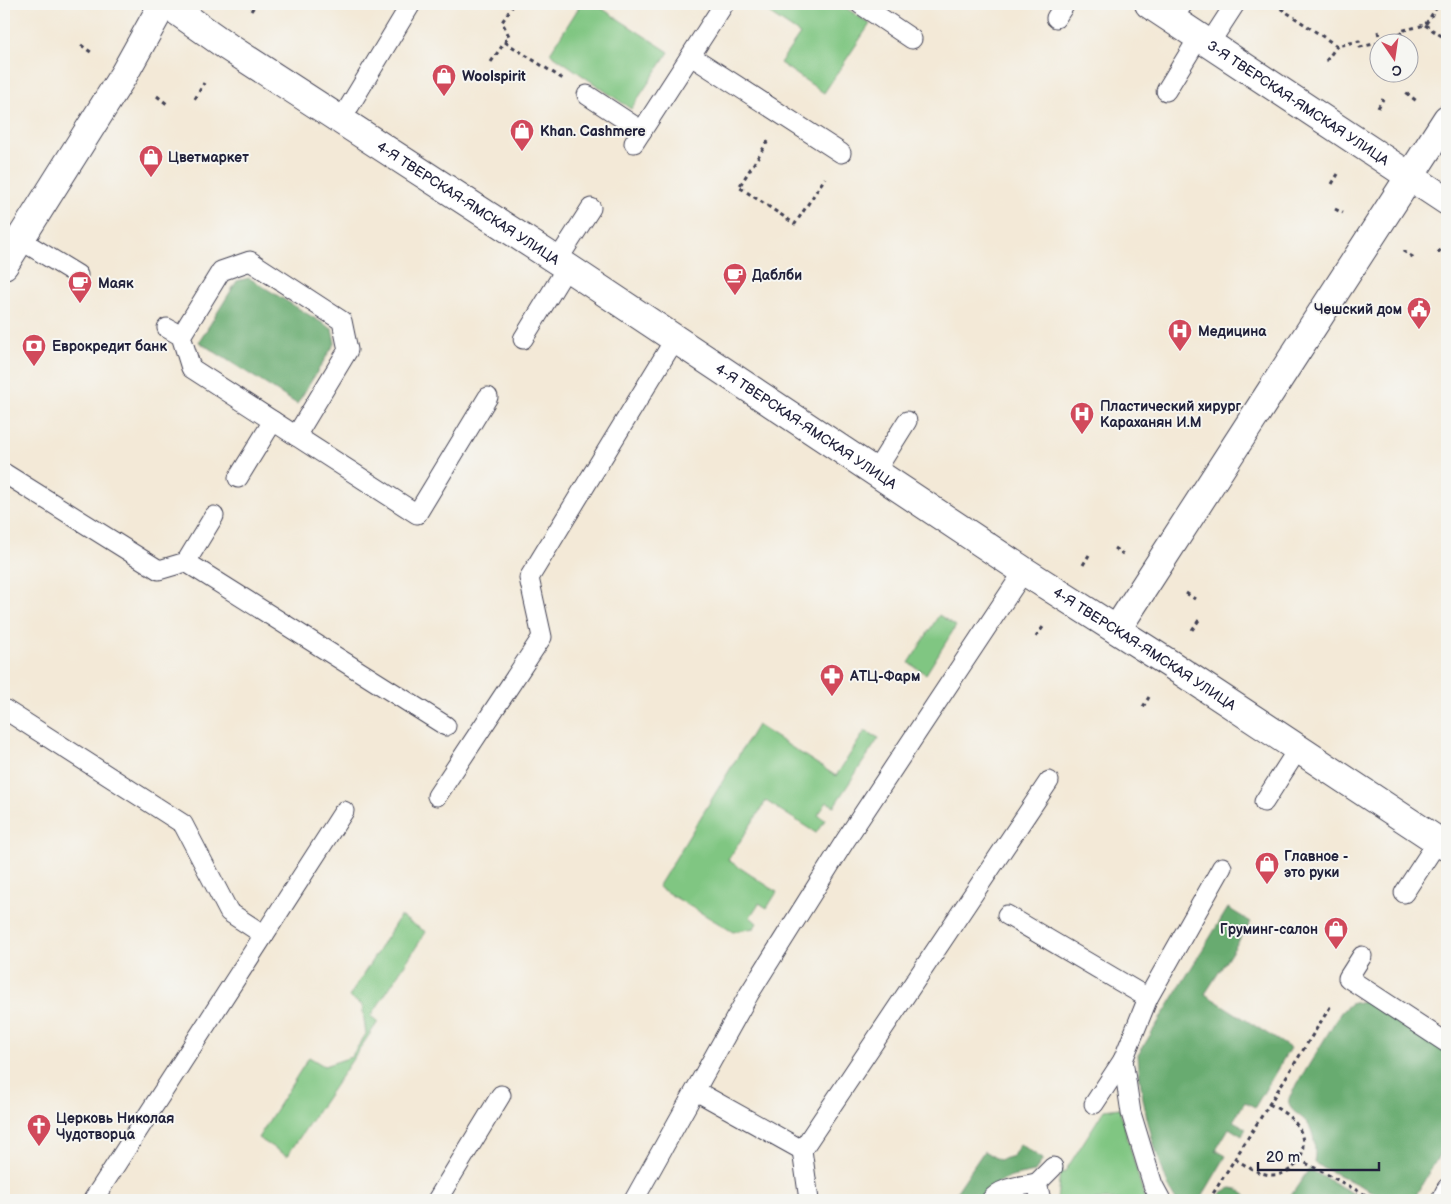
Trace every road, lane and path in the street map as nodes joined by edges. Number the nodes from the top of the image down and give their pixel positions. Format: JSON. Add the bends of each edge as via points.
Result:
{"nodes":[{"id":1,"x":163,"y":4,"type":"edge"},
{"id":2,"x":167,"y":4,"type":"edge"},
{"id":3,"x":256,"y":4,"type":"edge"},
{"id":4,"x":412,"y":4,"type":"edge"},
{"id":5,"x":514,"y":4,"type":"edge"},
{"id":6,"x":724,"y":4,"type":"edge"},
{"id":7,"x":860,"y":4,"type":"edge"},
{"id":8,"x":1149,"y":4,"type":"edge"},
{"id":9,"x":1235,"y":4,"type":"edge"},
{"id":10,"x":1274,"y":4,"type":"edge"},
{"id":11,"x":1439,"y":4,"type":"edge"},
{"id":12,"x":251,"y":11,"type":"dead end"},
{"id":13,"x":1177,"y":12,"type":"edge"},
{"id":14,"x":1425,"y":26,"type":"junction"},
{"id":15,"x":1400,"y":32,"type":"edge"},
{"id":16,"x":1443,"y":37,"type":"dead end"},
{"id":17,"x":912,"y":39,"type":"dead end"},
{"id":18,"x":1204,"y":40,"type":"junction"},
{"id":19,"x":505,"y":42,"type":"junction"},
{"id":20,"x":80,"y":45,"type":"dead end"},
{"id":21,"x":1368,"y":45,"type":"edge"},
{"id":22,"x":1337,"y":46,"type":"junction"},
{"id":23,"x":92,"y":53,"type":"dead end"},
{"id":24,"x":691,"y":56,"type":"junction"},
{"id":25,"x":1326,"y":61,"type":"dead end"},
{"id":26,"x":491,"y":62,"type":"dead end"},
{"id":27,"x":204,"y":83,"type":"dead end"},
{"id":28,"x":1166,"y":91,"type":"dead end"},
{"id":29,"x":1406,"y":93,"type":"dead end"},
{"id":30,"x":587,"y":95,"type":"joint"},
{"id":31,"x":157,"y":96,"type":"dead end"},
{"id":32,"x":194,"y":99,"type":"dead end"},
{"id":33,"x":1383,"y":99,"type":"dead end"},
{"id":34,"x":1418,"y":102,"type":"dead end"},
{"id":35,"x":168,"y":104,"type":"dead end"},
{"id":36,"x":1378,"y":108,"type":"dead end"},
{"id":37,"x":784,"y":116,"type":"junction"},
{"id":38,"x":1447,"y":118,"type":"edge"},
{"id":39,"x":341,"y":120,"type":"junction"},
{"id":40,"x":841,"y":153,"type":"joint"},
{"id":41,"x":1338,"y":174,"type":"dead end"},
{"id":42,"x":1409,"y":176,"type":"junction"},
{"id":43,"x":1332,"y":184,"type":"dead end"},
{"id":44,"x":1447,"y":201,"type":"edge"},
{"id":45,"x":591,"y":208,"type":"dead end"},
{"id":46,"x":1335,"y":209,"type":"dead end"},
{"id":47,"x":1346,"y":215,"type":"dead end"},
{"id":48,"x":1447,"y":240,"type":"edge"},
{"id":49,"x":1401,"y":250,"type":"dead end"},
{"id":50,"x":9,"y":251,"type":"edge"},
{"id":51,"x":1438,"y":253,"type":"dead end"},
{"id":52,"x":1416,"y":259,"type":"dead end"},
{"id":53,"x":562,"y":264,"type":"junction"},
{"id":54,"x":78,"y":275,"type":"dead end"},
{"id":55,"x":523,"y":339,"type":"dead end"},
{"id":56,"x":675,"y":339,"type":"junction"},
{"id":57,"x":488,"y":397,"type":"dead end"},
{"id":58,"x":907,"y":420,"type":"dead end"},
{"id":59,"x":273,"y":421,"type":"junction"},
{"id":60,"x":296,"y":436,"type":"junction"},
{"id":61,"x":875,"y":472,"type":"junction"},
{"id":62,"x":4,"y":473,"type":"edge"},
{"id":63,"x":238,"y":478,"type":"dead end"},
{"id":64,"x":214,"y":516,"type":"dead end"},
{"id":65,"x":1114,"y":548,"type":"dead end"},
{"id":66,"x":1124,"y":554,"type":"dead end"},
{"id":67,"x":1089,"y":555,"type":"dead end"},
{"id":68,"x":186,"y":562,"type":"junction"},
{"id":69,"x":1083,"y":564,"type":"dead end"},
{"id":70,"x":1024,"y":571,"type":"junction"},
{"id":71,"x":1186,"y":593,"type":"dead end"},
{"id":72,"x":1195,"y":599,"type":"dead end"},
{"id":73,"x":1199,"y":620,"type":"dead end"},
{"id":74,"x":1043,"y":627,"type":"dead end"},
{"id":75,"x":1117,"y":630,"type":"junction"},
{"id":76,"x":1192,"y":630,"type":"dead end"},
{"id":77,"x":1036,"y":637,"type":"dead end"},
{"id":78,"x":1149,"y":697,"type":"dead end"},
{"id":79,"x":1143,"y":707,"type":"dead end"},
{"id":80,"x":4,"y":709,"type":"edge"},
{"id":81,"x":446,"y":726,"type":"dead end"},
{"id":82,"x":1298,"y":749,"type":"junction"},
{"id":83,"x":1049,"y":781,"type":"dead end"},
{"id":84,"x":436,"y":796,"type":"dead end"},
{"id":85,"x":1264,"y":802,"type":"dead end"},
{"id":86,"x":344,"y":811,"type":"dead end"},
{"id":87,"x":1443,"y":844,"type":"edge"},
{"id":88,"x":1222,"y":868,"type":"dead end"},
{"id":89,"x":1404,"y":894,"type":"dead end"},
{"id":90,"x":1007,"y":915,"type":"dead end"},
{"id":91,"x":264,"y":934,"type":"junction"},
{"id":92,"x":1362,"y":956,"type":"dead end"},
{"id":93,"x":1348,"y":978,"type":"junction"},
{"id":94,"x":1148,"y":998,"type":"junction"},
{"id":95,"x":1447,"y":1043,"type":"edge"},
{"id":96,"x":1123,"y":1060,"type":"junction"},
{"id":97,"x":696,"y":1091,"type":"junction"},
{"id":98,"x":501,"y":1095,"type":"dead end"},
{"id":99,"x":1094,"y":1104,"type":"dead end"},
{"id":100,"x":1269,"y":1104,"type":"junction"},
{"id":101,"x":802,"y":1150,"type":"junction"},
{"id":102,"x":1235,"y":1159,"type":"junction"},
{"id":103,"x":1300,"y":1160,"type":"junction"},
{"id":104,"x":1054,"y":1166,"type":"dead end"},
{"id":105,"x":1447,"y":1188,"type":"edge"},
{"id":106,"x":1039,"y":1192,"type":"edge"},
{"id":107,"x":93,"y":1200,"type":"edge"},
{"id":108,"x":437,"y":1200,"type":"edge"},
{"id":109,"x":634,"y":1200,"type":"edge"},
{"id":110,"x":809,"y":1200,"type":"edge"},
{"id":111,"x":991,"y":1200,"type":"edge"},
{"id":112,"x":1161,"y":1200,"type":"edge"},
{"id":113,"x":1209,"y":1200,"type":"edge"},
{"id":114,"x":1375,"y":1200,"type":"edge"},
{"id":115,"x":1441,"y":1200,"type":"edge"}],
"edges":[{"from":1,"to":50,"type":"street","via":[[124,74]]},
{"from":2,"to":39,"type":"street","name":"4-Я ТВЕРСКАЯ-ЯМСКАЯ УЛИЦА"},
{"from":3,"to":12,"type":"path"},
{"from":4,"to":39,"type":"lane"},
{"from":5,"to":19,"type":"path","via":[[502,22],[509,36]]},
{"from":6,"to":24,"type":"lane"},
{"from":7,"to":17,"type":"lane"},
{"from":8,"to":13,"type":"street","name":"3-Я ТВЕРСКАЯ-ЯМСКАЯ УЛИЦА"},
{"from":9,"to":18,"type":"lane"},
{"from":10,"to":22,"type":"path"},
{"from":11,"to":14,"type":"path"},
{"from":13,"to":18,"type":"street","name":"3-Я ТВЕРСКАЯ-ЯМСКАЯ УЛИЦА"},
{"from":14,"to":15,"type":"path"},
{"from":14,"to":16,"type":"path"},
{"from":18,"to":28,"type":"lane"},
{"from":18,"to":42,"type":"street","name":"3-Я ТВЕРСКАЯ-ЯМСКАЯ УЛИЦА"},
{"from":19,"to":26,"type":"path"},
{"from":19,"to":30,"type":"path"},
{"from":20,"to":23,"type":"path"},
{"from":21,"to":22,"type":"path","via":[[1360,47],[1359,41]]},
{"from":22,"to":25,"type":"path"},
{"from":24,"to":30,"type":"lane","via":[[638,137]]},
{"from":24,"to":37,"type":"lane"},
{"from":27,"to":32,"type":"path"},
{"from":29,"to":34,"type":"path"},
{"from":31,"to":35,"type":"path"},
{"from":33,"to":36,"type":"path"},
{"from":37,"to":40,"type":"lane"},
{"from":37,"to":40,"type":"path","via":[[738,187],[796,224]]},
{"from":38,"to":42,"type":"street"},
{"from":39,"to":53,"type":"street","name":"4-Я ТВЕРСКАЯ-ЯМСКАЯ УЛИЦА"},
{"from":41,"to":43,"type":"path"},
{"from":42,"to":44,"type":"street","name":"3-Я ТВЕРСКАЯ-ЯМСКАЯ УЛИЦА"},
{"from":42,"to":75,"type":"street"},
{"from":45,"to":53,"type":"lane"},
{"from":46,"to":47,"type":"path"},
{"from":48,"to":51,"type":"path"},
{"from":49,"to":52,"type":"path"},
{"from":50,"to":54,"type":"lane"},
{"from":53,"to":55,"type":"lane"},
{"from":53,"to":56,"type":"street","name":"4-Я ТВЕРСКАЯ-ЯМСКАЯ УЛИЦА"},
{"from":56,"to":61,"type":"street","name":"4-Я ТВЕРСКАЯ-ЯМСКАЯ УЛИЦА"},
{"from":56,"to":84,"type":"lane","via":[[529,578],[542,636]]},
{"from":57,"to":60,"type":"lane","via":[[417,514]]},
{"from":58,"to":61,"type":"lane"},
{"from":59,"to":60,"type":"lane"},
{"from":59,"to":60,"type":"lane","via":[[191,368],[174,332],[221,271],[250,262],[342,321],[348,350]]},
{"from":59,"to":63,"type":"lane"},
{"from":61,"to":70,"type":"street","name":"4-Я ТВЕРСКАЯ-ЯМСКАЯ УЛИЦА"},
{"from":62,"to":68,"type":"lane","via":[[159,570]]},
{"from":64,"to":68,"type":"lane"},
{"from":65,"to":66,"type":"path"},
{"from":67,"to":69,"type":"path"},
{"from":68,"to":81,"type":"lane"},
{"from":70,"to":75,"type":"street","name":"4-Я ТВЕРСКАЯ-ЯМСКАЯ УЛИЦА"},
{"from":70,"to":97,"type":"lane","via":[[748,994]]},
{"from":71,"to":72,"type":"path"},
{"from":73,"to":76,"type":"path"},
{"from":74,"to":77,"type":"path"},
{"from":75,"to":82,"type":"street","name":"4-Я ТВЕРСКАЯ-ЯМСКАЯ УЛИЦА"},
{"from":78,"to":79,"type":"path"},
{"from":80,"to":91,"type":"lane","via":[[183,824],[228,912]]},
{"from":82,"to":85,"type":"lane"},
{"from":82,"to":87,"type":"street","name":"4-Я ТВЕРСКАЯ-ЯМСКАЯ УЛИЦА"},
{"from":83,"to":101,"type":"lane"},
{"from":86,"to":91,"type":"lane"},
{"from":87,"to":89,"type":"lane"},
{"from":88,"to":94,"type":"lane"},
{"from":90,"to":94,"type":"lane"},
{"from":91,"to":107,"type":"lane"},
{"from":92,"to":93,"type":"lane"},
{"from":93,"to":95,"type":"lane"},
{"from":93,"to":100,"type":"path"},
{"from":94,"to":96,"type":"lane"},
{"from":96,"to":99,"type":"lane"},
{"from":96,"to":112,"type":"lane","via":[[1131,1113]]},
{"from":97,"to":101,"type":"lane"},
{"from":97,"to":109,"type":"lane"},
{"from":98,"to":108,"type":"lane"},
{"from":100,"to":102,"type":"path"},
{"from":100,"to":103,"type":"path","via":[[1292,1118],[1297,1126],[1303,1143]]},
{"from":101,"to":110,"type":"lane"},
{"from":102,"to":103,"type":"path","via":[[1260,1174],[1271,1175],[1288,1171]]},
{"from":102,"to":113,"type":"path"},
{"from":103,"to":114,"type":"path"},
{"from":104,"to":106,"type":"lane"},
{"from":105,"to":115,"type":"lane"},
{"from":106,"to":111,"type":"lane","via":[[1006,1189]]}]}
